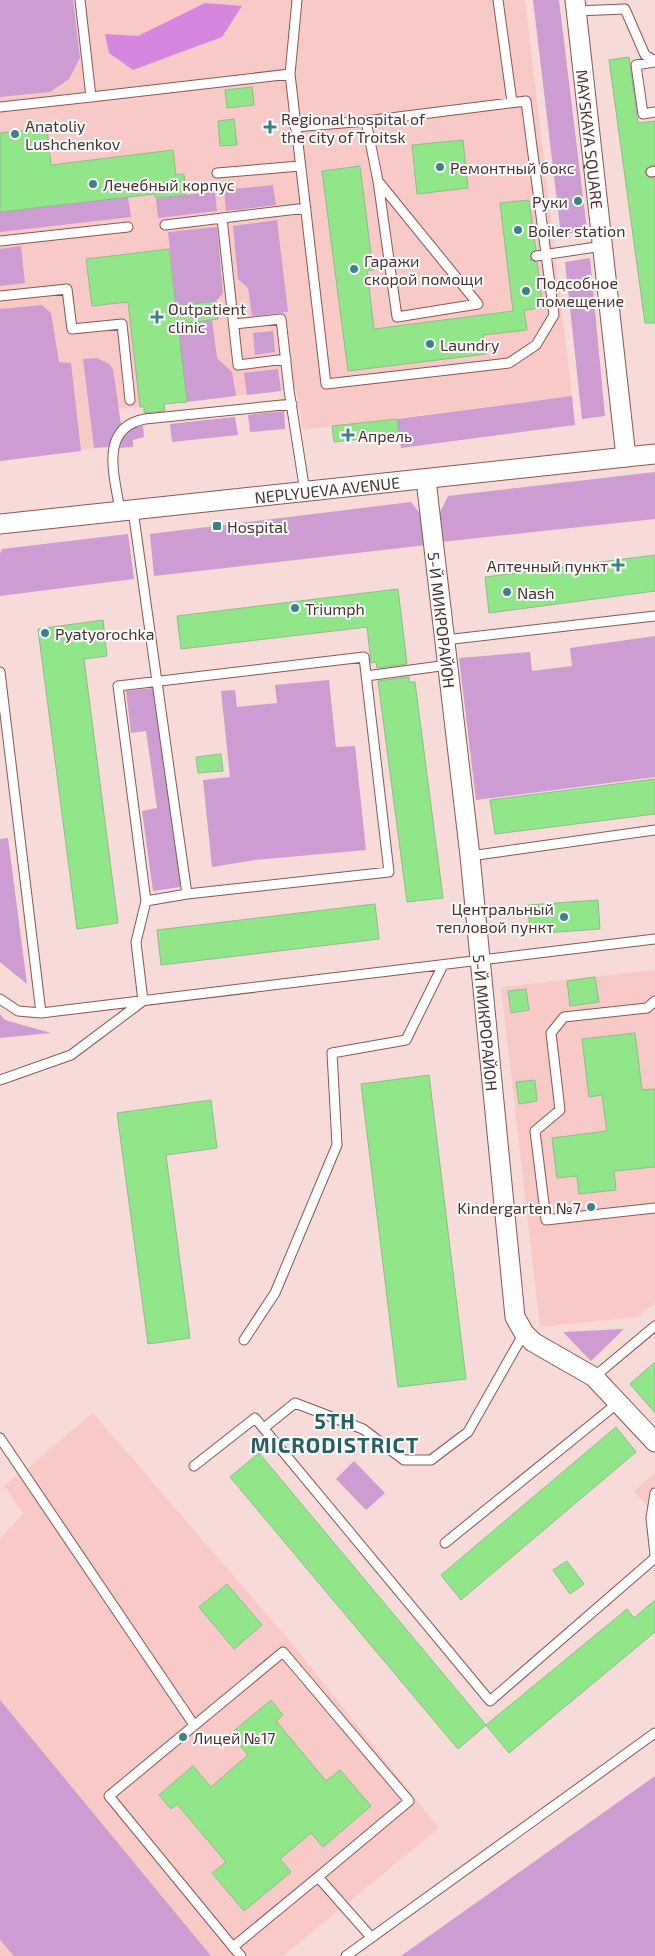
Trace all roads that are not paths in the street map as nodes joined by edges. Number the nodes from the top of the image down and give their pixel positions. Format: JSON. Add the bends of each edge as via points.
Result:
{"nodes":[{"id":1,"x":80,"y":0,"type":"edge"},
{"id":2,"x":297,"y":0,"type":"edge"},
{"id":3,"x":498,"y":0,"type":"edge"},
{"id":4,"x":576,"y":5,"type":"edge"},
{"id":5,"x":655,"y":62,"type":"edge"},
{"id":6,"x":290,"y":74,"type":"junction"},
{"id":7,"x":91,"y":97,"type":"junction"},
{"id":8,"x":512,"y":102,"type":"junction"},
{"id":9,"x":0,"y":107,"type":"edge"},
{"id":10,"x":655,"y":112,"type":"edge"},
{"id":11,"x":366,"y":121,"type":"junction"},
{"id":12,"x":295,"y":127,"type":"junction"},
{"id":13,"x":300,"y":166,"type":"junction"},
{"id":14,"x":217,"y":173,"type":"dead end"},
{"id":15,"x":378,"y":181,"type":"junction"},
{"id":16,"x":306,"y":208,"type":"junction"},
{"id":17,"x":222,"y":218,"type":"junction"},
{"id":18,"x":165,"y":225,"type":"dead end"},
{"id":19,"x":128,"y":227,"type":"dead end"},
{"id":20,"x":0,"y":241,"type":"edge"},
{"id":21,"x":603,"y":246,"type":"junction"},
{"id":22,"x":547,"y":255,"type":"junction"},
{"id":23,"x":536,"y":256,"type":"dead end"},
{"id":24,"x":0,"y":296,"type":"edge"},
{"id":25,"x":234,"y":324,"type":"junction"},
{"id":26,"x":286,"y":359,"type":"junction"},
{"id":27,"x":130,"y":400,"type":"dead end"},
{"id":28,"x":292,"y":404,"type":"junction"},
{"id":29,"x":655,"y":454,"type":"edge"},
{"id":30,"x":626,"y":458,"type":"junction"},
{"id":31,"x":426,"y":480,"type":"junction"},
{"id":32,"x":306,"y":492,"type":"junction"},
{"id":33,"x":126,"y":511,"type":"junction"},
{"id":34,"x":0,"y":524,"type":"edge"},
{"id":35,"x":655,"y":616,"type":"edge"},
{"id":36,"x":445,"y":640,"type":"junction"},
{"id":37,"x":448,"y":665,"type":"junction"},
{"id":38,"x":0,"y":672,"type":"edge"},
{"id":39,"x":366,"y":676,"type":"junction"},
{"id":40,"x":157,"y":680,"type":"junction"},
{"id":41,"x":655,"y":830,"type":"edge"},
{"id":42,"x":470,"y":856,"type":"junction"},
{"id":43,"x":187,"y":894,"type":"junction"},
{"id":44,"x":146,"y":902,"type":"junction"},
{"id":45,"x":655,"y":942,"type":"edge"},
{"id":46,"x":480,"y":960,"type":"junction"},
{"id":47,"x":443,"y":965,"type":"junction"},
{"id":48,"x":0,"y":999,"type":"edge"},
{"id":49,"x":143,"y":1001,"type":"junction"},
{"id":50,"x":655,"y":1001,"type":"edge"},
{"id":51,"x":41,"y":1013,"type":"junction"},
{"id":52,"x":0,"y":1080,"type":"edge"},
{"id":53,"x":655,"y":1208,"type":"edge"},
{"id":54,"x":655,"y":1326,"type":"edge"},
{"id":55,"x":524,"y":1333,"type":"junction"},
{"id":56,"x":244,"y":1340,"type":"dead end"},
{"id":57,"x":594,"y":1377,"type":"junction"},
{"id":58,"x":619,"y":1401,"type":"junction"},
{"id":59,"x":264,"y":1428,"type":"junction"},
{"id":60,"x":0,"y":1438,"type":"edge"},
{"id":61,"x":655,"y":1442,"type":"edge"},
{"id":62,"x":194,"y":1466,"type":"dead end"},
{"id":63,"x":655,"y":1493,"type":"edge"},
{"id":64,"x":445,"y":1543,"type":"dead end"},
{"id":65,"x":655,"y":1556,"type":"edge"},
{"id":66,"x":194,"y":1725,"type":"junction"},
{"id":67,"x":655,"y":1733,"type":"edge"},
{"id":68,"x":318,"y":1877,"type":"junction"},
{"id":69,"x":370,"y":1937,"type":"junction"},
{"id":70,"x":233,"y":1947,"type":"junction"},
{"id":71,"x":241,"y":1956,"type":"edge"},
{"id":72,"x":346,"y":1956,"type":"edge"}],
"edges":[{"from":1,"to":7,"type":"lane"},
{"from":2,"to":6,"type":"lane"},
{"from":3,"to":8,"type":"lane"},
{"from":4,"to":5,"type":"lane","via":[[625,9],[645,55]]},
{"from":4,"to":21,"type":"street","name":"MAYSKAYA SQUARE"},
{"from":5,"to":10,"type":"lane","via":[[636,65],[643,114]]},
{"from":6,"to":7,"type":"lane"},
{"from":6,"to":12,"type":"lane"},
{"from":7,"to":9,"type":"lane"},
{"from":8,"to":11,"type":"lane"},
{"from":8,"to":22,"type":"lane","via":[[526,101]]},
{"from":11,"to":12,"type":"lane"},
{"from":11,"to":15,"type":"lane"},
{"from":12,"to":13,"type":"lane"},
{"from":13,"to":14,"type":"lane"},
{"from":13,"to":16,"type":"lane"},
{"from":15,"to":15,"type":"lane","via":[[397,317],[478,304],[459,281]]},
{"from":16,"to":17,"type":"lane"},
{"from":16,"to":22,"type":"lane","via":[[326,384],[509,363],[536,344],[554,314]]},
{"from":17,"to":18,"type":"lane"},
{"from":17,"to":25,"type":"lane"},
{"from":19,"to":20,"type":"lane"},
{"from":21,"to":22,"type":"lane"},
{"from":21,"to":30,"type":"street","name":"MAYSKAYA SQUARE"},
{"from":22,"to":23,"type":"lane"},
{"from":24,"to":27,"type":"lane","via":[[67,289],[72,329],[122,324]]},
{"from":25,"to":26,"type":"lane","via":[[282,319]]},
{"from":25,"to":26,"type":"lane","via":[[238,365]]},
{"from":26,"to":28,"type":"lane"},
{"from":28,"to":32,"type":"lane"},
{"from":28,"to":33,"type":"lane","via":[[136,421],[120,431],[113,457]]},
{"from":29,"to":30,"type":"street","name":"NEPLYUEVA AVENUE"},
{"from":30,"to":31,"type":"street","name":"NEPLYUEVA AVENUE"},
{"from":31,"to":32,"type":"street","name":"NEPLYUEVA AVENUE"},
{"from":31,"to":36,"type":"street","name":"5-Й МИКРОРАЙОН"},
{"from":32,"to":33,"type":"street","name":"NEPLYUEVA AVENUE"},
{"from":33,"to":34,"type":"street","name":"NEPLYUEVA AVENUE"},
{"from":33,"to":40,"type":"lane"},
{"from":35,"to":36,"type":"lane"},
{"from":36,"to":37,"type":"street","name":"5-Й МИКРОРАЙОН"},
{"from":37,"to":39,"type":"lane"},
{"from":37,"to":42,"type":"street","name":"5-Й МИКРОРАЙОН"},
{"from":38,"to":51,"type":"lane"},
{"from":39,"to":40,"type":"lane","via":[[364,657]]},
{"from":39,"to":43,"type":"lane","via":[[389,872]]},
{"from":40,"to":43,"type":"lane"},
{"from":40,"to":44,"type":"lane","via":[[118,686]]},
{"from":41,"to":42,"type":"lane"},
{"from":42,"to":46,"type":"street","name":"5-Й МИКРОРАЙОН"},
{"from":43,"to":44,"type":"lane"},
{"from":44,"to":49,"type":"lane","via":[[136,942]]},
{"from":45,"to":46,"type":"lane"},
{"from":46,"to":47,"type":"lane"},
{"from":46,"to":55,"type":"street","name":"5-Й МИКРОРАЙОН","via":[[516,1317]]},
{"from":47,"to":49,"type":"lane"},
{"from":47,"to":56,"type":"lane","via":[[406,1040],[332,1053],[337,1145],[274,1293]]},
{"from":48,"to":51,"type":"lane","via":[[18,1011]]},
{"from":49,"to":51,"type":"lane"},
{"from":49,"to":52,"type":"lane","via":[[71,1055]]},
{"from":50,"to":53,"type":"lane","via":[[647,1008],[564,1017],[551,1033],[560,1110],[536,1131],[546,1220]]},
{"from":54,"to":57,"type":"lane"},
{"from":55,"to":57,"type":"street","via":[[533,1342]]},
{"from":55,"to":59,"type":"lane","via":[[468,1432],[431,1460],[404,1460],[363,1428],[295,1402]]},
{"from":57,"to":58,"type":"street"},
{"from":58,"to":61,"type":"street"},
{"from":58,"to":64,"type":"lane"},
{"from":59,"to":62,"type":"lane","via":[[255,1418]]},
{"from":59,"to":65,"type":"lane","via":[[490,1701]]},
{"from":60,"to":66,"type":"lane"},
{"from":63,"to":65,"type":"lane","via":[[651,1518]]},
{"from":66,"to":68,"type":"lane","via":[[284,1652],[408,1801]]},
{"from":66,"to":70,"type":"lane","via":[[109,1796]]},
{"from":67,"to":69,"type":"lane"},
{"from":68,"to":69,"type":"lane"},
{"from":68,"to":70,"type":"lane"},
{"from":69,"to":72,"type":"lane"},
{"from":70,"to":71,"type":"lane"}]}
